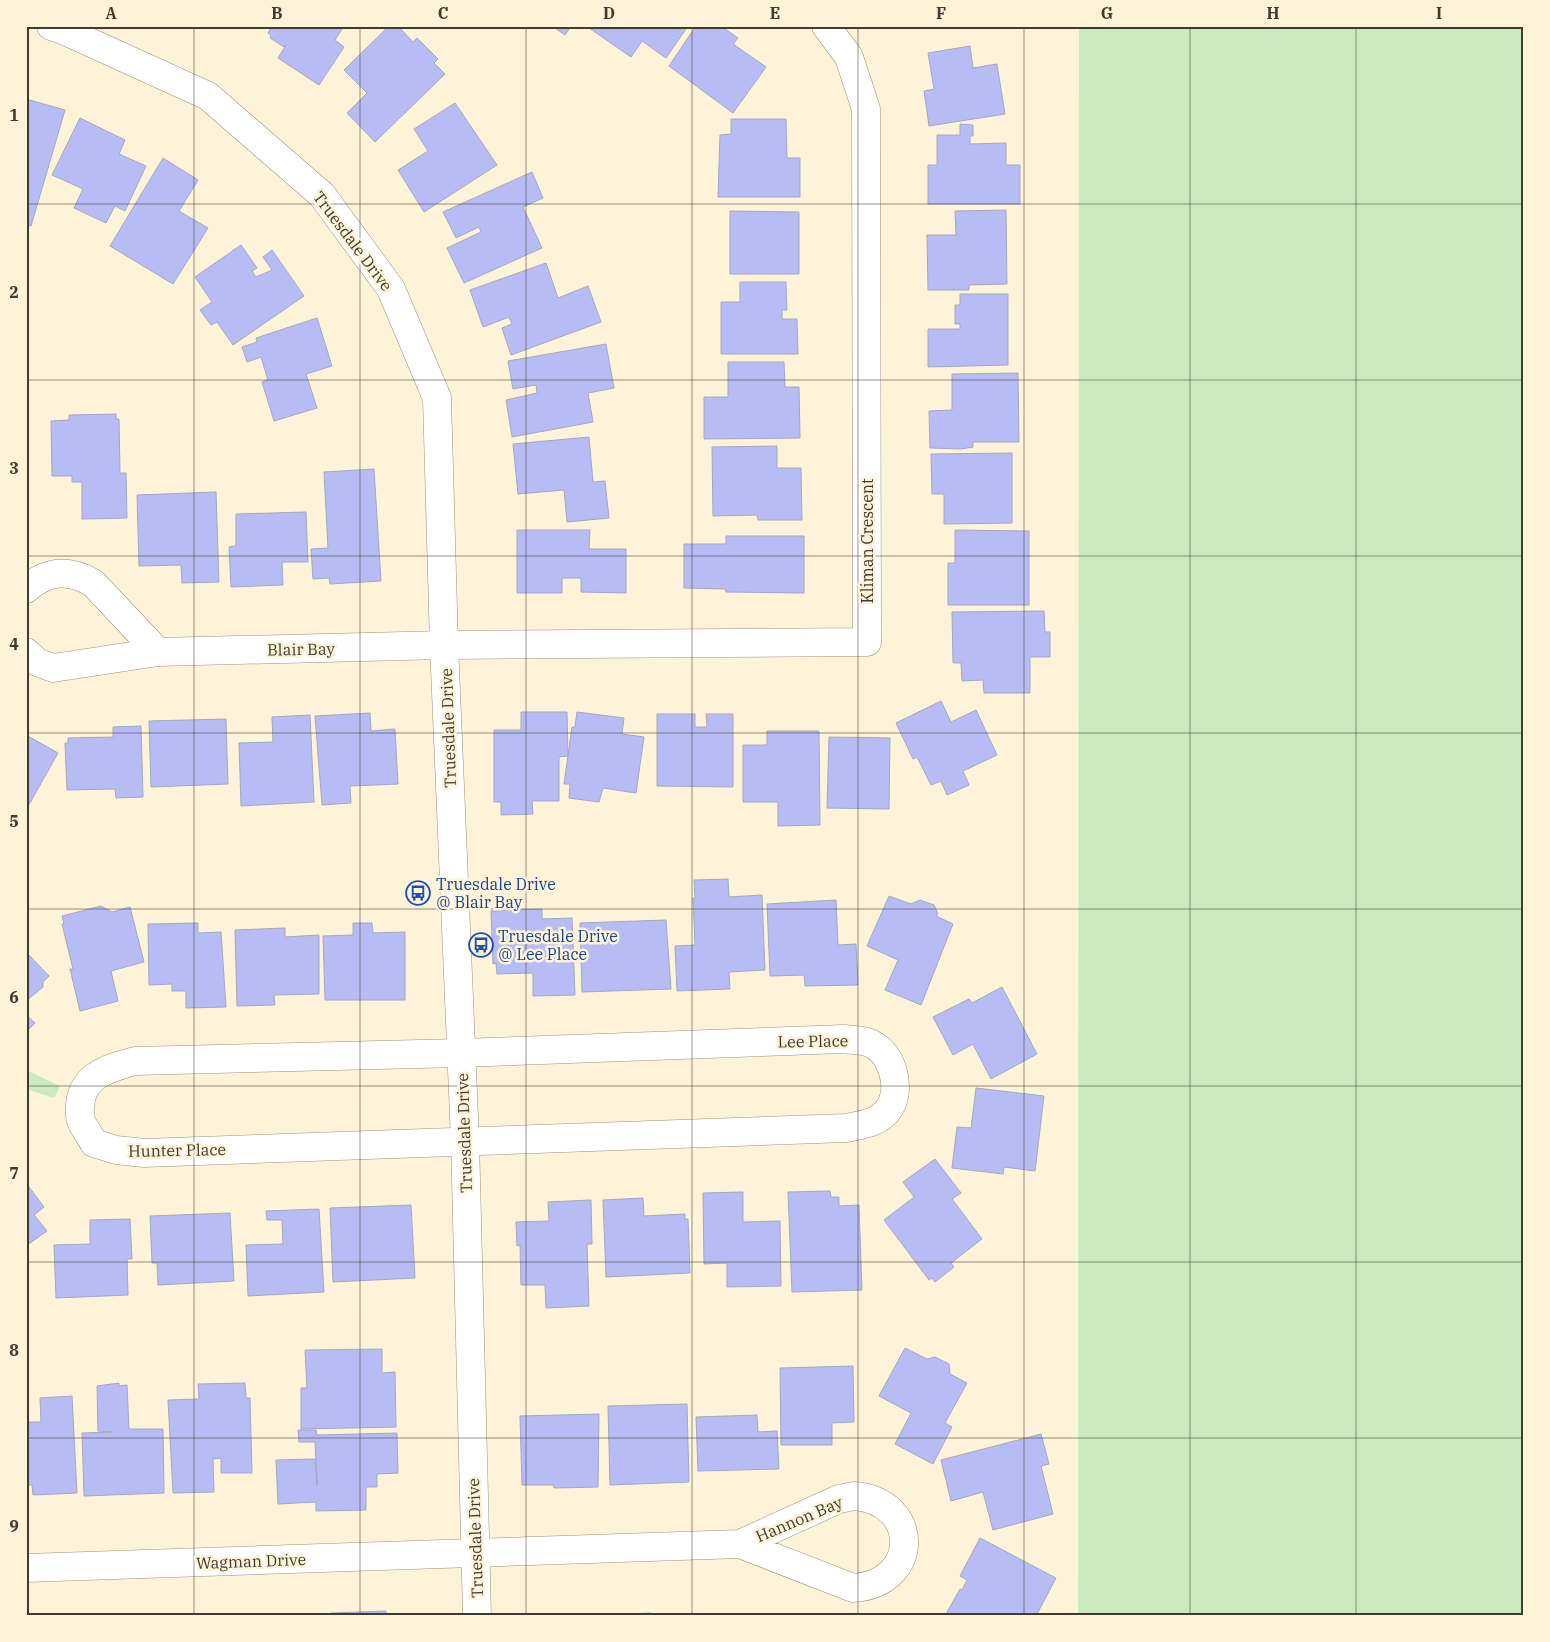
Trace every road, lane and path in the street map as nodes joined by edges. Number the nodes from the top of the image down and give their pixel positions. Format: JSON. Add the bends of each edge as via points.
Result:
{"nodes":[{"id":1,"x":51,"y":26,"type":"edge"},
{"id":2,"x":826,"y":26,"type":"edge"},
{"id":3,"x":26,"y":589,"type":"edge"},
{"id":4,"x":444,"y":645,"type":"junction"},
{"id":5,"x":26,"y":652,"type":"edge"},
{"id":6,"x":158,"y":652,"type":"junction"},
{"id":7,"x":461,"y":1052,"type":"junction"},
{"id":8,"x":465,"y":1140,"type":"junction"},
{"id":9,"x":740,"y":1544,"type":"junction"},
{"id":10,"x":475,"y":1554,"type":"junction"},
{"id":11,"x":26,"y":1568,"type":"edge"},
{"id":12,"x":477,"y":1616,"type":"edge"}],
"edges":[{"from":1,"to":4,"type":"street","name":"Truesdale Drive","via":[[208,96],[322,195],[391,289],[437,398]]},
{"from":2,"to":4,"type":"street","name":"Kliman Crescent","via":[[849,57],[866,109],[867,642]]},
{"from":3,"to":6,"type":"street","via":[[50,574],[65,572],[80,576],[93,583]]},
{"from":4,"to":6,"type":"street","name":"Blair Bay"},
{"from":4,"to":7,"type":"street","name":"Truesdale Drive"},
{"from":5,"to":6,"type":"street","name":"Blair Bay","via":[[37,662],[53,668]]},
{"from":7,"to":8,"type":"street","name":"Truesdale Drive"},
{"from":7,"to":8,"type":"street","name":"Hunter Place","via":[[135,1060],[103,1070],[83,1089],[80,1117],[94,1143],[116,1150],[144,1153]]},
{"from":7,"to":8,"type":"street","name":"Lee Place","via":[[843,1039],[868,1042],[887,1058],[896,1081],[890,1108],[870,1124],[846,1128]]},
{"from":8,"to":10,"type":"street","name":"Truesdale Drive"},
{"from":9,"to":9,"type":"street","name":"Hannon Bay","via":[[852,1588],[868,1587],[882,1581],[894,1570],[904,1541],[894,1513],[883,1503],[869,1497],[854,1496],[839,1499]]},
{"from":9,"to":10,"type":"street","name":"Hannon Bay"},
{"from":10,"to":11,"type":"street","name":"Wagman Drive"},
{"from":10,"to":12,"type":"street","name":"Truesdale Drive"}]}
